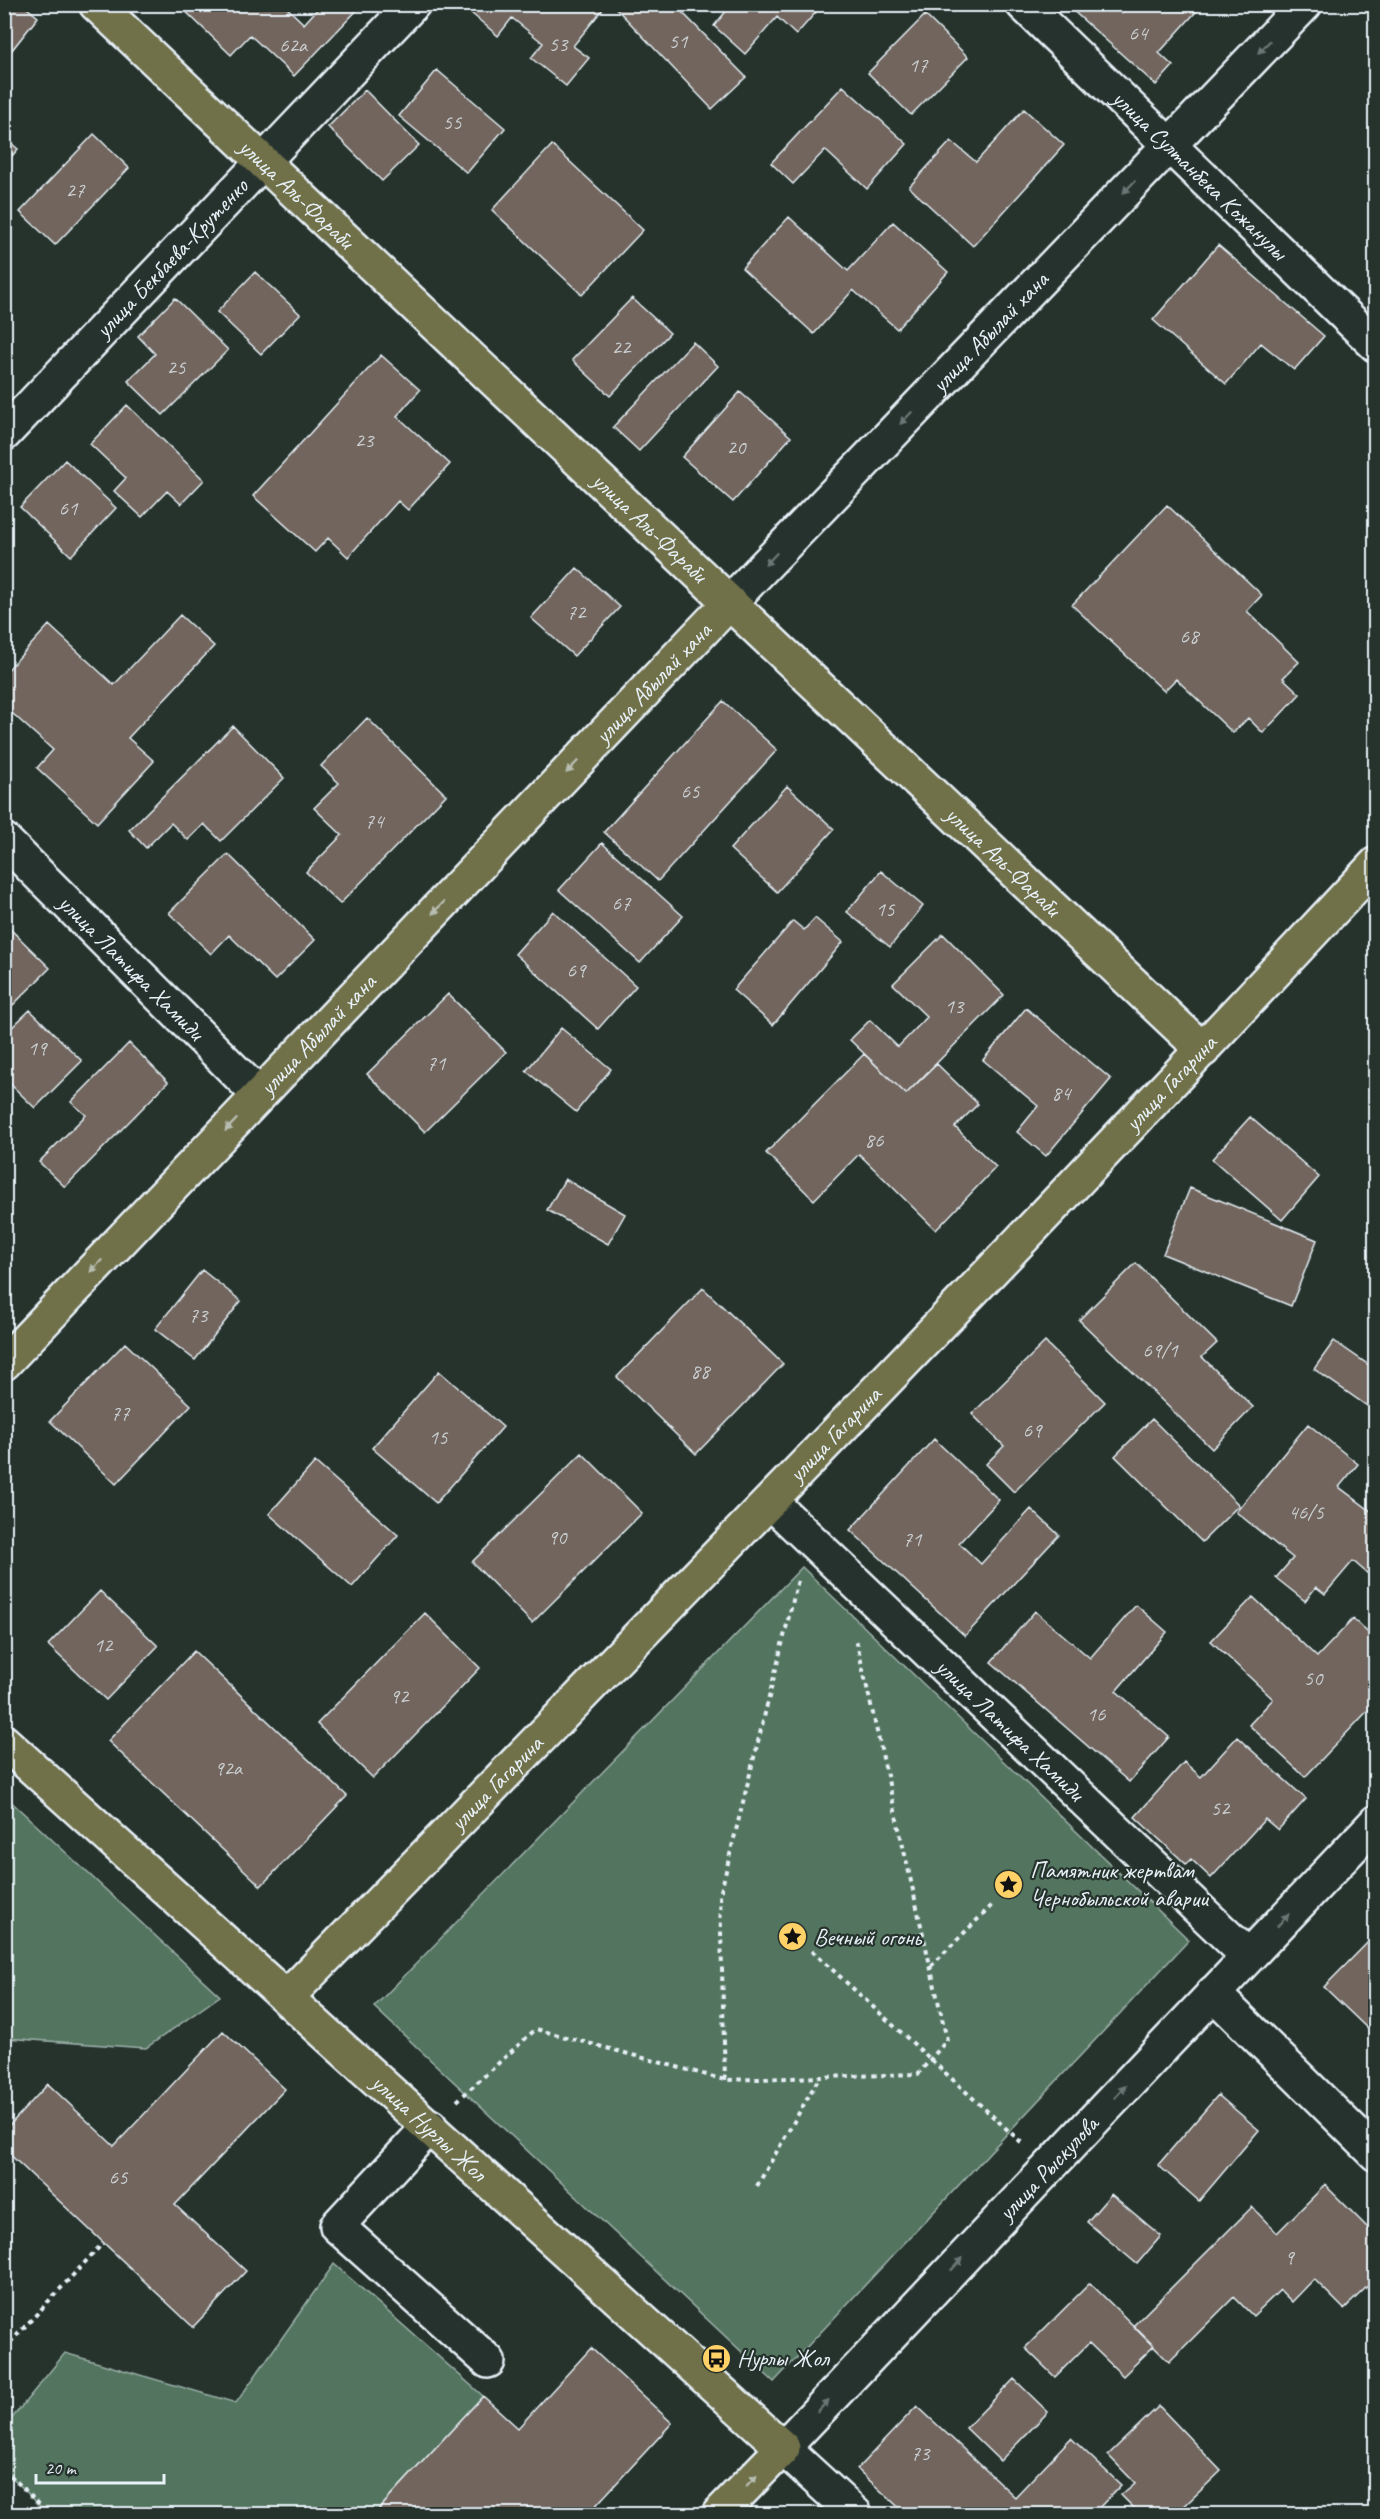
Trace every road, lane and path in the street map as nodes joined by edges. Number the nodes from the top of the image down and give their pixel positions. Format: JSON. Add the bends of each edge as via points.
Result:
{"nodes":[{"id":1,"x":96,"y":4,"type":"edge"},
{"id":2,"x":413,"y":4,"type":"edge"},
{"id":3,"x":1023,"y":4,"type":"edge"},
{"id":4,"x":1305,"y":4,"type":"edge"},
{"id":5,"x":1169,"y":146,"type":"junction"},
{"id":6,"x":263,"y":164,"type":"junction"},
{"id":7,"x":1376,"y":345,"type":"edge"},
{"id":8,"x":4,"y":434,"type":"edge"},
{"id":9,"x":729,"y":603,"type":"junction"},
{"id":10,"x":4,"y":840,"type":"edge"},
{"id":11,"x":1376,"y":864,"type":"edge"},
{"id":12,"x":1203,"y":1050,"type":"junction"},
{"id":13,"x":259,"y":1095,"type":"junction"},
{"id":14,"x":4,"y":1363,"type":"edge"},
{"id":15,"x":771,"y":1502,"type":"junction"},
{"id":16,"x":811,"y":1539,"type":"junction"},
{"id":17,"x":855,"y":1635,"type":"dead end"},
{"id":18,"x":4,"y":1742,"type":"edge"},
{"id":19,"x":1376,"y":1822,"type":"edge"},
{"id":20,"x":993,"y":1904,"type":"dead end"},
{"id":21,"x":812,"y":1951,"type":"dead end"},
{"id":22,"x":1248,"y":1956,"type":"junction"},
{"id":23,"x":930,"y":1967,"type":"junction"},
{"id":24,"x":1213,"y":1993,"type":"junction"},
{"id":25,"x":288,"y":1996,"type":"junction"},
{"id":26,"x":931,"y":2058,"type":"junction"},
{"id":27,"x":819,"y":2077,"type":"junction"},
{"id":28,"x":725,"y":2080,"type":"junction"},
{"id":29,"x":430,"y":2126,"type":"junction"},
{"id":30,"x":1376,"y":2154,"type":"edge"},
{"id":31,"x":1048,"y":2168,"type":"junction"},
{"id":32,"x":757,"y":2186,"type":"dead end"},
{"id":33,"x":103,"y":2243,"type":"dead end"},
{"id":34,"x":4,"y":2349,"type":"edge"},
{"id":35,"x":488,"y":2361,"type":"dead end"},
{"id":36,"x":783,"y":2448,"type":"junction"},
{"id":37,"x":4,"y":2469,"type":"edge"},
{"id":38,"x":49,"y":2514,"type":"edge"},
{"id":39,"x":719,"y":2514,"type":"edge"},
{"id":40,"x":855,"y":2514,"type":"edge"}],
"edges":[{"from":1,"to":6,"type":"main road","name":"улица Аль-Фараби"},
{"from":2,"to":6,"type":"street","name":"улица Бекбаева-Крутенко"},
{"from":3,"to":5,"type":"street","name":"улица Султанбека Кожанулы"},
{"from":4,"to":5,"type":"street","name":"улица Абылай хана","one_way":true},
{"from":5,"to":7,"type":"street","name":"улица Султанбека Кожанулы"},
{"from":5,"to":9,"type":"street","name":"улица Абылай хана","one_way":true},
{"from":6,"to":8,"type":"street","name":"улица Бекбаева-Крутенко"},
{"from":6,"to":9,"type":"main road","name":"улица Аль-Фараби"},
{"from":9,"to":12,"type":"main road","name":"улица Аль-Фараби"},
{"from":9,"to":13,"type":"main road","name":"улица Абылай хана","one_way":true},
{"from":10,"to":13,"type":"street","name":"улица Латифа Хамиди"},
{"from":11,"to":12,"type":"main road","name":"улица Гагарина"},
{"from":12,"to":15,"type":"main road","name":"улица Гагарина"},
{"from":13,"to":14,"type":"main road","name":"улица Абылай хана","one_way":true},
{"from":15,"to":16,"type":"street","name":"улица Латифа Хамиди"},
{"from":15,"to":25,"type":"main road","name":"улица Гагарина"},
{"from":16,"to":22,"type":"street","name":"улица Латифа Хамиди"},
{"from":16,"to":28,"type":"path","via":[[720,1894]]},
{"from":17,"to":23,"type":"path"},
{"from":18,"to":25,"type":"main road","name":"улица Нурлы Жол"},
{"from":22,"to":19,"type":"street","name":"улица Рыскулова","one_way":true},
{"from":20,"to":23,"type":"path"},
{"from":21,"to":26,"type":"path"},
{"from":22,"to":24,"type":"street","name":"улица Рыскулова"},
{"from":23,"to":26,"type":"path","via":[[947,2040]]},
{"from":24,"to":30,"type":"street"},
{"from":31,"to":24,"type":"street","name":"улица Рыскулова","one_way":true},
{"from":25,"to":29,"type":"main road","name":"улица Нурлы Жол"},
{"from":26,"to":27,"type":"path","via":[[918,2074]]},
{"from":26,"to":31,"type":"path"},
{"from":27,"to":28,"type":"path"},
{"from":27,"to":32,"type":"path"},
{"from":28,"to":29,"type":"path","via":[[536,2029]]},
{"from":29,"to":35,"type":"street","via":[[337,2226]]},
{"from":29,"to":36,"type":"main road","name":"улица Нурлы Жол"},
{"from":36,"to":31,"type":"street","name":"улица Рыскулова","one_way":true},
{"from":33,"to":34,"type":"path"},
{"from":39,"to":36,"type":"main road","name":"улица Рыскулова","one_way":true},
{"from":36,"to":40,"type":"street","name":"улица Нурлы Жол"},
{"from":37,"to":38,"type":"path"}]}
